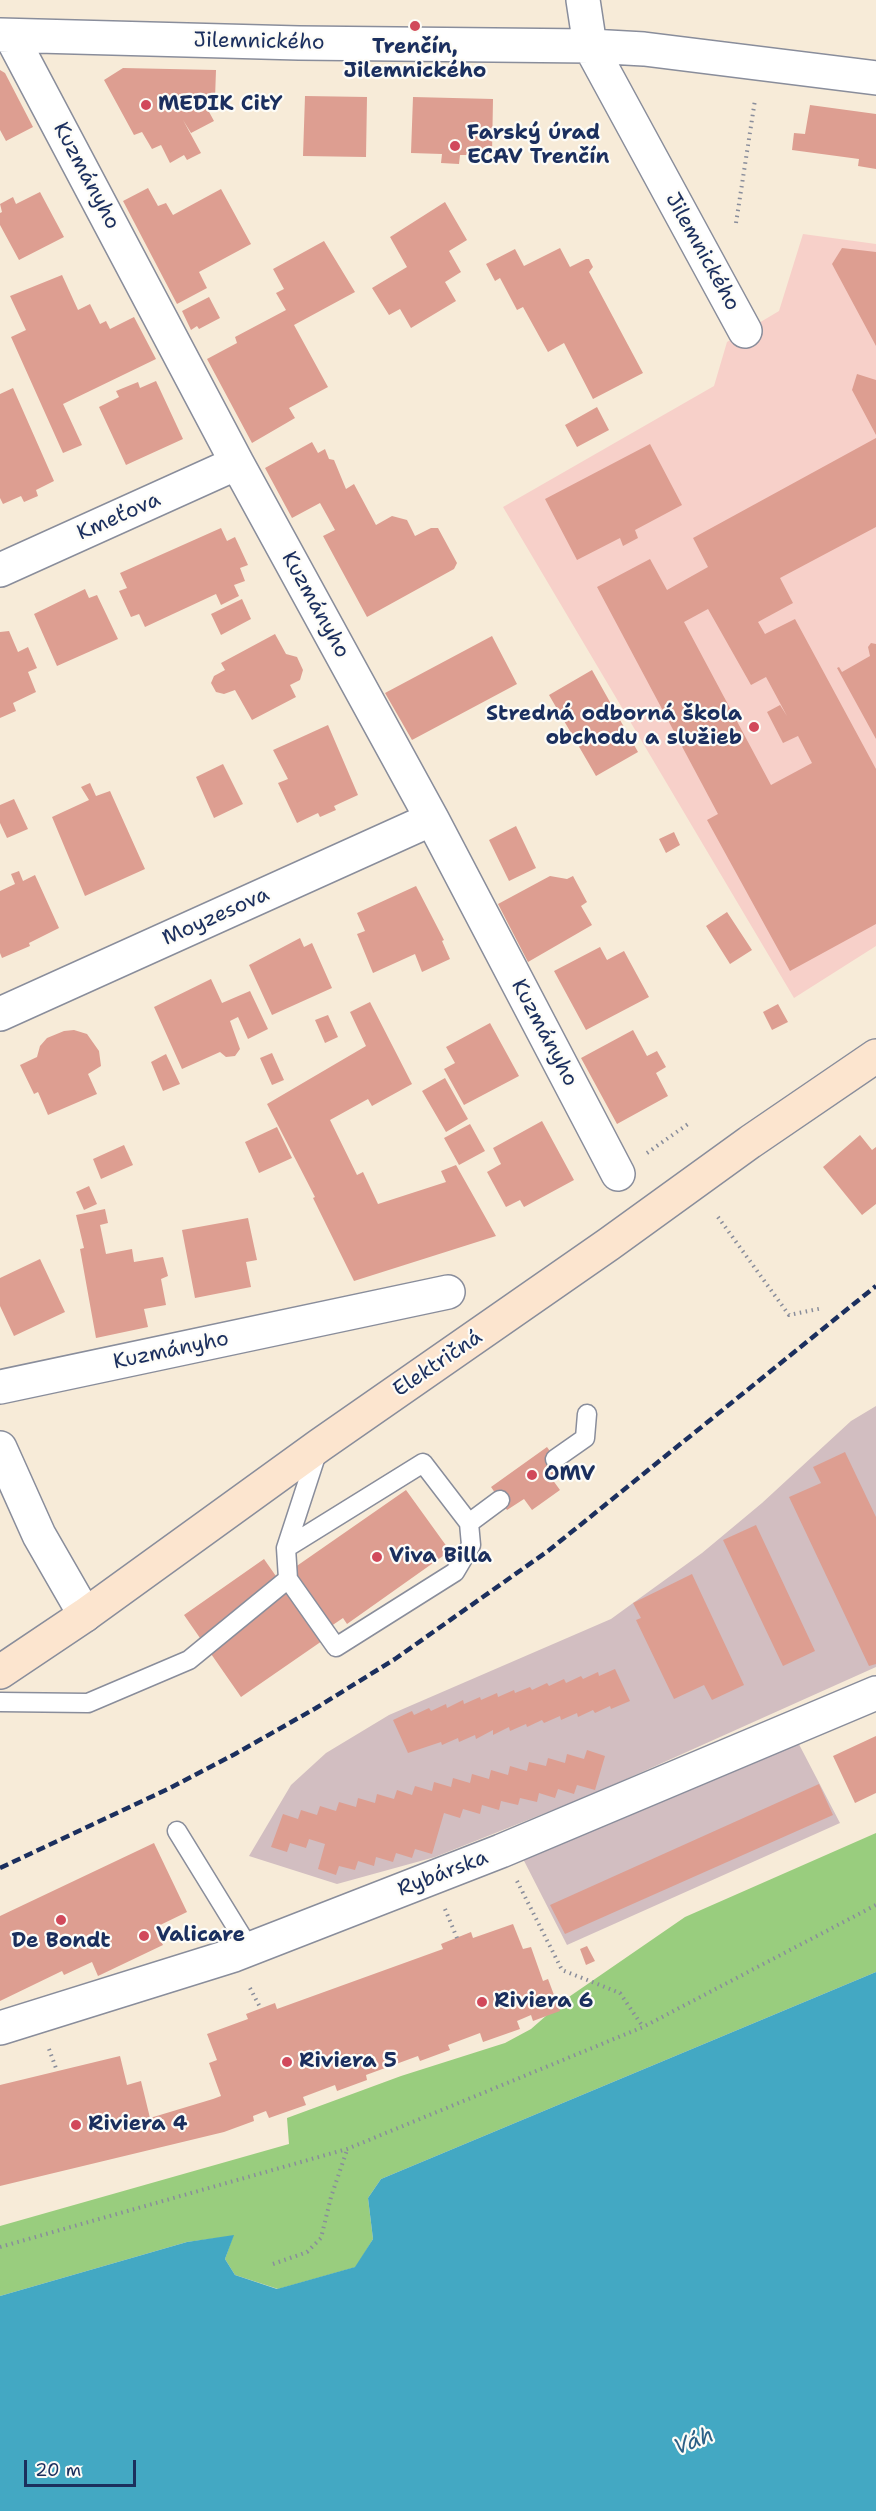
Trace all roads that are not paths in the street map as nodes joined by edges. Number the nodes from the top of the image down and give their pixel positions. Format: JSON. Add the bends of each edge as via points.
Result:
{"nodes":[{"id":1,"x":582,"y":0,"type":"edge"},
{"id":2,"x":6,"y":35,"type":"edge"},
{"id":3,"x":590,"y":46,"type":"junction"},
{"id":4,"x":876,"y":78,"type":"edge"},
{"id":5,"x":745,"y":331,"type":"dead end"},
{"id":6,"x":237,"y":463,"type":"junction"},
{"id":7,"x":0,"y":570,"type":"edge"},
{"id":8,"x":432,"y":819,"type":"junction"},
{"id":9,"x":0,"y":1014,"type":"edge"},
{"id":10,"x":876,"y":1056,"type":"edge"},
{"id":11,"x":618,"y":1174,"type":"dead end"},
{"id":12,"x":448,"y":1292,"type":"dead end"},
{"id":13,"x":0,"y":1387,"type":"edge"},
{"id":14,"x":587,"y":1414,"type":"dead end"},
{"id":15,"x":320,"y":1445,"type":"junction"},
{"id":16,"x":0,"y":1448,"type":"edge"},
{"id":17,"x":555,"y":1459,"type":"dead end"},
{"id":18,"x":500,"y":1500,"type":"dead end"},
{"id":19,"x":469,"y":1523,"type":"junction"},
{"id":20,"x":286,"y":1548,"type":"junction"},
{"id":21,"x":288,"y":1579,"type":"junction"},
{"id":22,"x":85,"y":1615,"type":"junction"},
{"id":23,"x":0,"y":1672,"type":"edge"},
{"id":24,"x":876,"y":1693,"type":"edge"},
{"id":25,"x":0,"y":1702,"type":"edge"},
{"id":26,"x":177,"y":1831,"type":"dead end"},
{"id":27,"x":249,"y":1948,"type":"junction"},
{"id":28,"x":0,"y":2028,"type":"edge"}],
"edges":[{"from":1,"to":3,"type":"street"},
{"from":2,"to":3,"type":"street","name":"Jilemnického"},
{"from":2,"to":6,"type":"street","name":"Kuzmányho"},
{"from":3,"to":4,"type":"street","name":"Jilemnického"},
{"from":3,"to":5,"type":"street","name":"Jilemnického"},
{"from":6,"to":7,"type":"street","name":"Kmeťova"},
{"from":6,"to":8,"type":"street","name":"Kuzmányho"},
{"from":8,"to":9,"type":"street","name":"Moyzesova"},
{"from":8,"to":11,"type":"street","name":"Kuzmányho"},
{"from":10,"to":15,"type":"main road","name":"Električná"},
{"from":12,"to":13,"type":"street","name":"Kuzmányho"},
{"from":14,"to":17,"type":"lane","via":[[585,1438]]},
{"from":15,"to":20,"type":"lane"},
{"from":15,"to":22,"type":"main road","name":"Električná"},
{"from":16,"to":22,"type":"street","via":[[39,1535]]},
{"from":18,"to":19,"type":"lane"},
{"from":19,"to":20,"type":"lane","via":[[423,1463]]},
{"from":19,"to":21,"type":"lane","via":[[471,1545],[455,1572],[336,1647]]},
{"from":20,"to":21,"type":"lane"},
{"from":21,"to":25,"type":"lane","via":[[189,1660],[119,1690],[88,1703]]},
{"from":22,"to":23,"type":"main road","name":"Električná"},
{"from":24,"to":27,"type":"street","name":"Rybárska","via":[[501,1851]]},
{"from":26,"to":27,"type":"lane"},
{"from":27,"to":28,"type":"street","name":"Rybárska"}]}
